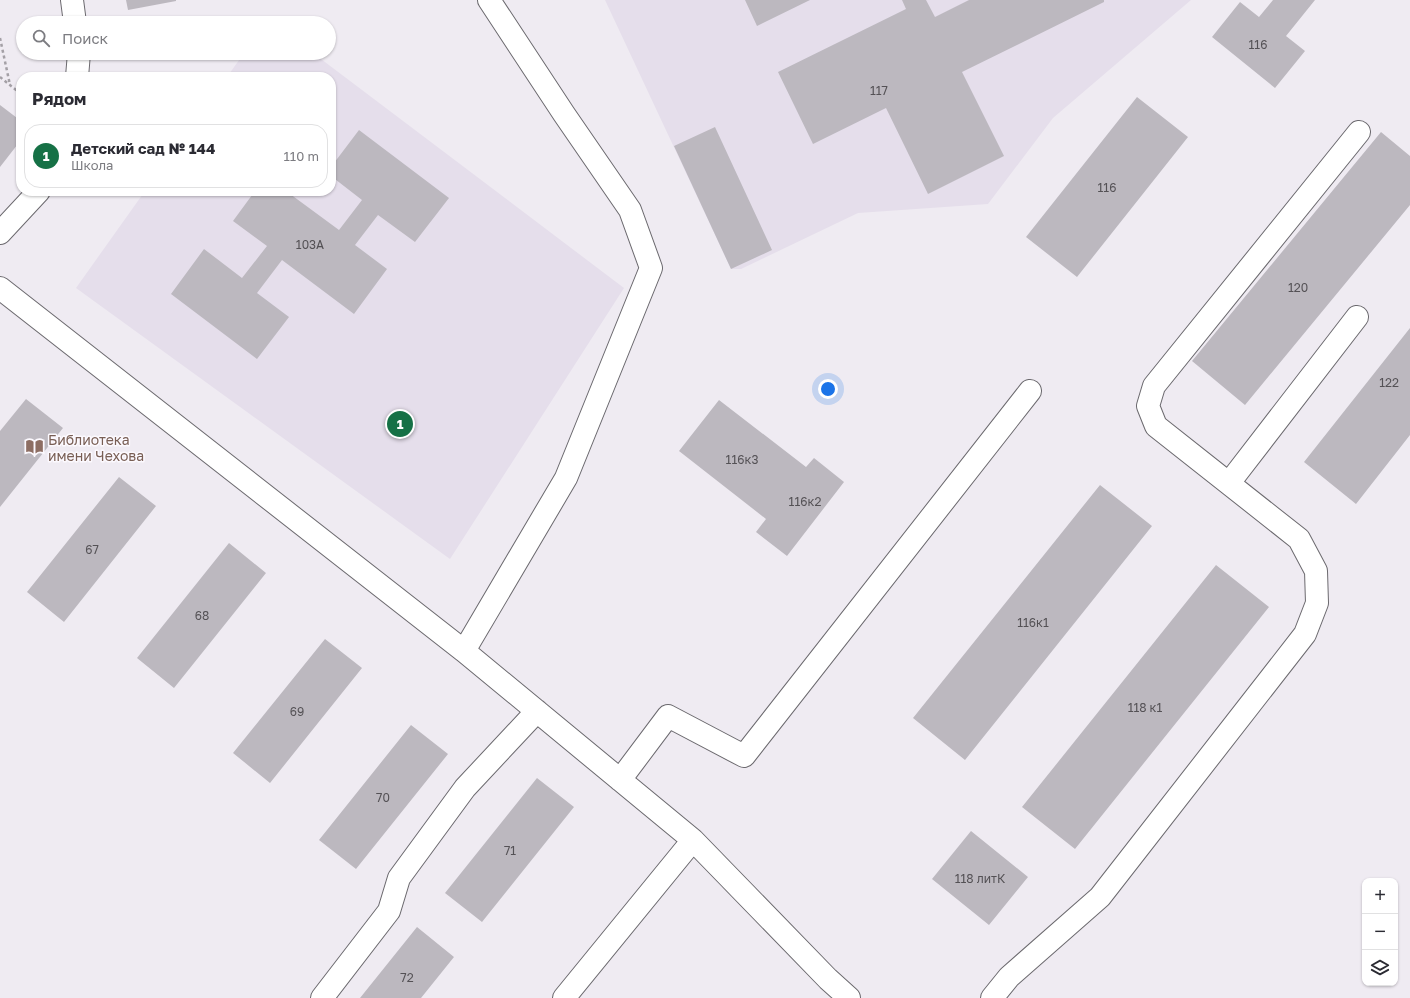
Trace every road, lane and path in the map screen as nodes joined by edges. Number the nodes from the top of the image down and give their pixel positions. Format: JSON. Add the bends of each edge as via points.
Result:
{"nodes":[{"id":1,"x":72,"y":0,"type":"edge"},
{"id":2,"x":489,"y":0,"type":"edge"},
{"id":3,"x":74,"y":16,"type":"edge"},
{"id":4,"x":0,"y":38,"type":"edge"},
{"id":5,"x":78,"y":60,"type":"edge"},
{"id":6,"x":77,"y":72,"type":"edge"},
{"id":7,"x":0,"y":78,"type":"edge"},
{"id":8,"x":10,"y":85,"type":"junction"},
{"id":9,"x":16,"y":90,"type":"edge"},
{"id":10,"x":1359,"y":132,"type":"dead end"},
{"id":11,"x":34,"y":196,"type":"edge"},
{"id":12,"x":0,"y":232,"type":"edge"},
{"id":13,"x":0,"y":288,"type":"edge"},
{"id":14,"x":1357,"y":317,"type":"dead end"},
{"id":15,"x":1030,"y":391,"type":"dead end"},
{"id":16,"x":1229,"y":483,"type":"junction"},
{"id":17,"x":464,"y":651,"type":"junction"},
{"id":18,"x":537,"y":711,"type":"junction"},
{"id":19,"x":620,"y":780,"type":"junction"},
{"id":20,"x":693,"y":840,"type":"junction"},
{"id":21,"x":322,"y":998,"type":"edge"},
{"id":22,"x":564,"y":998,"type":"edge"},
{"id":23,"x":849,"y":998,"type":"edge"},
{"id":24,"x":992,"y":998,"type":"edge"}],
"edges":[{"from":1,"to":3,"type":"street"},
{"from":2,"to":17,"type":"street","via":[[630,210],[651,268],[566,478]]},
{"from":4,"to":8,"type":"path"},
{"from":5,"to":6,"type":"street"},
{"from":7,"to":8,"type":"path"},
{"from":8,"to":9,"type":"path"},
{"from":10,"to":16,"type":"street","via":[[1154,386],[1148,406],[1156,426]]},
{"from":11,"to":12,"type":"street"},
{"from":13,"to":17,"type":"street"},
{"from":14,"to":16,"type":"street"},
{"from":15,"to":19,"type":"street","via":[[744,756],[668,716]]},
{"from":16,"to":24,"type":"street","via":[[1299,538],[1316,571],[1317,603],[1305,634],[1100,897],[1009,977]]},
{"from":17,"to":18,"type":"street"},
{"from":18,"to":19,"type":"street"},
{"from":18,"to":21,"type":"street","via":[[461,794],[400,878],[389,911]]},
{"from":19,"to":20,"type":"street"},
{"from":20,"to":22,"type":"street"},
{"from":20,"to":23,"type":"street"}]}
